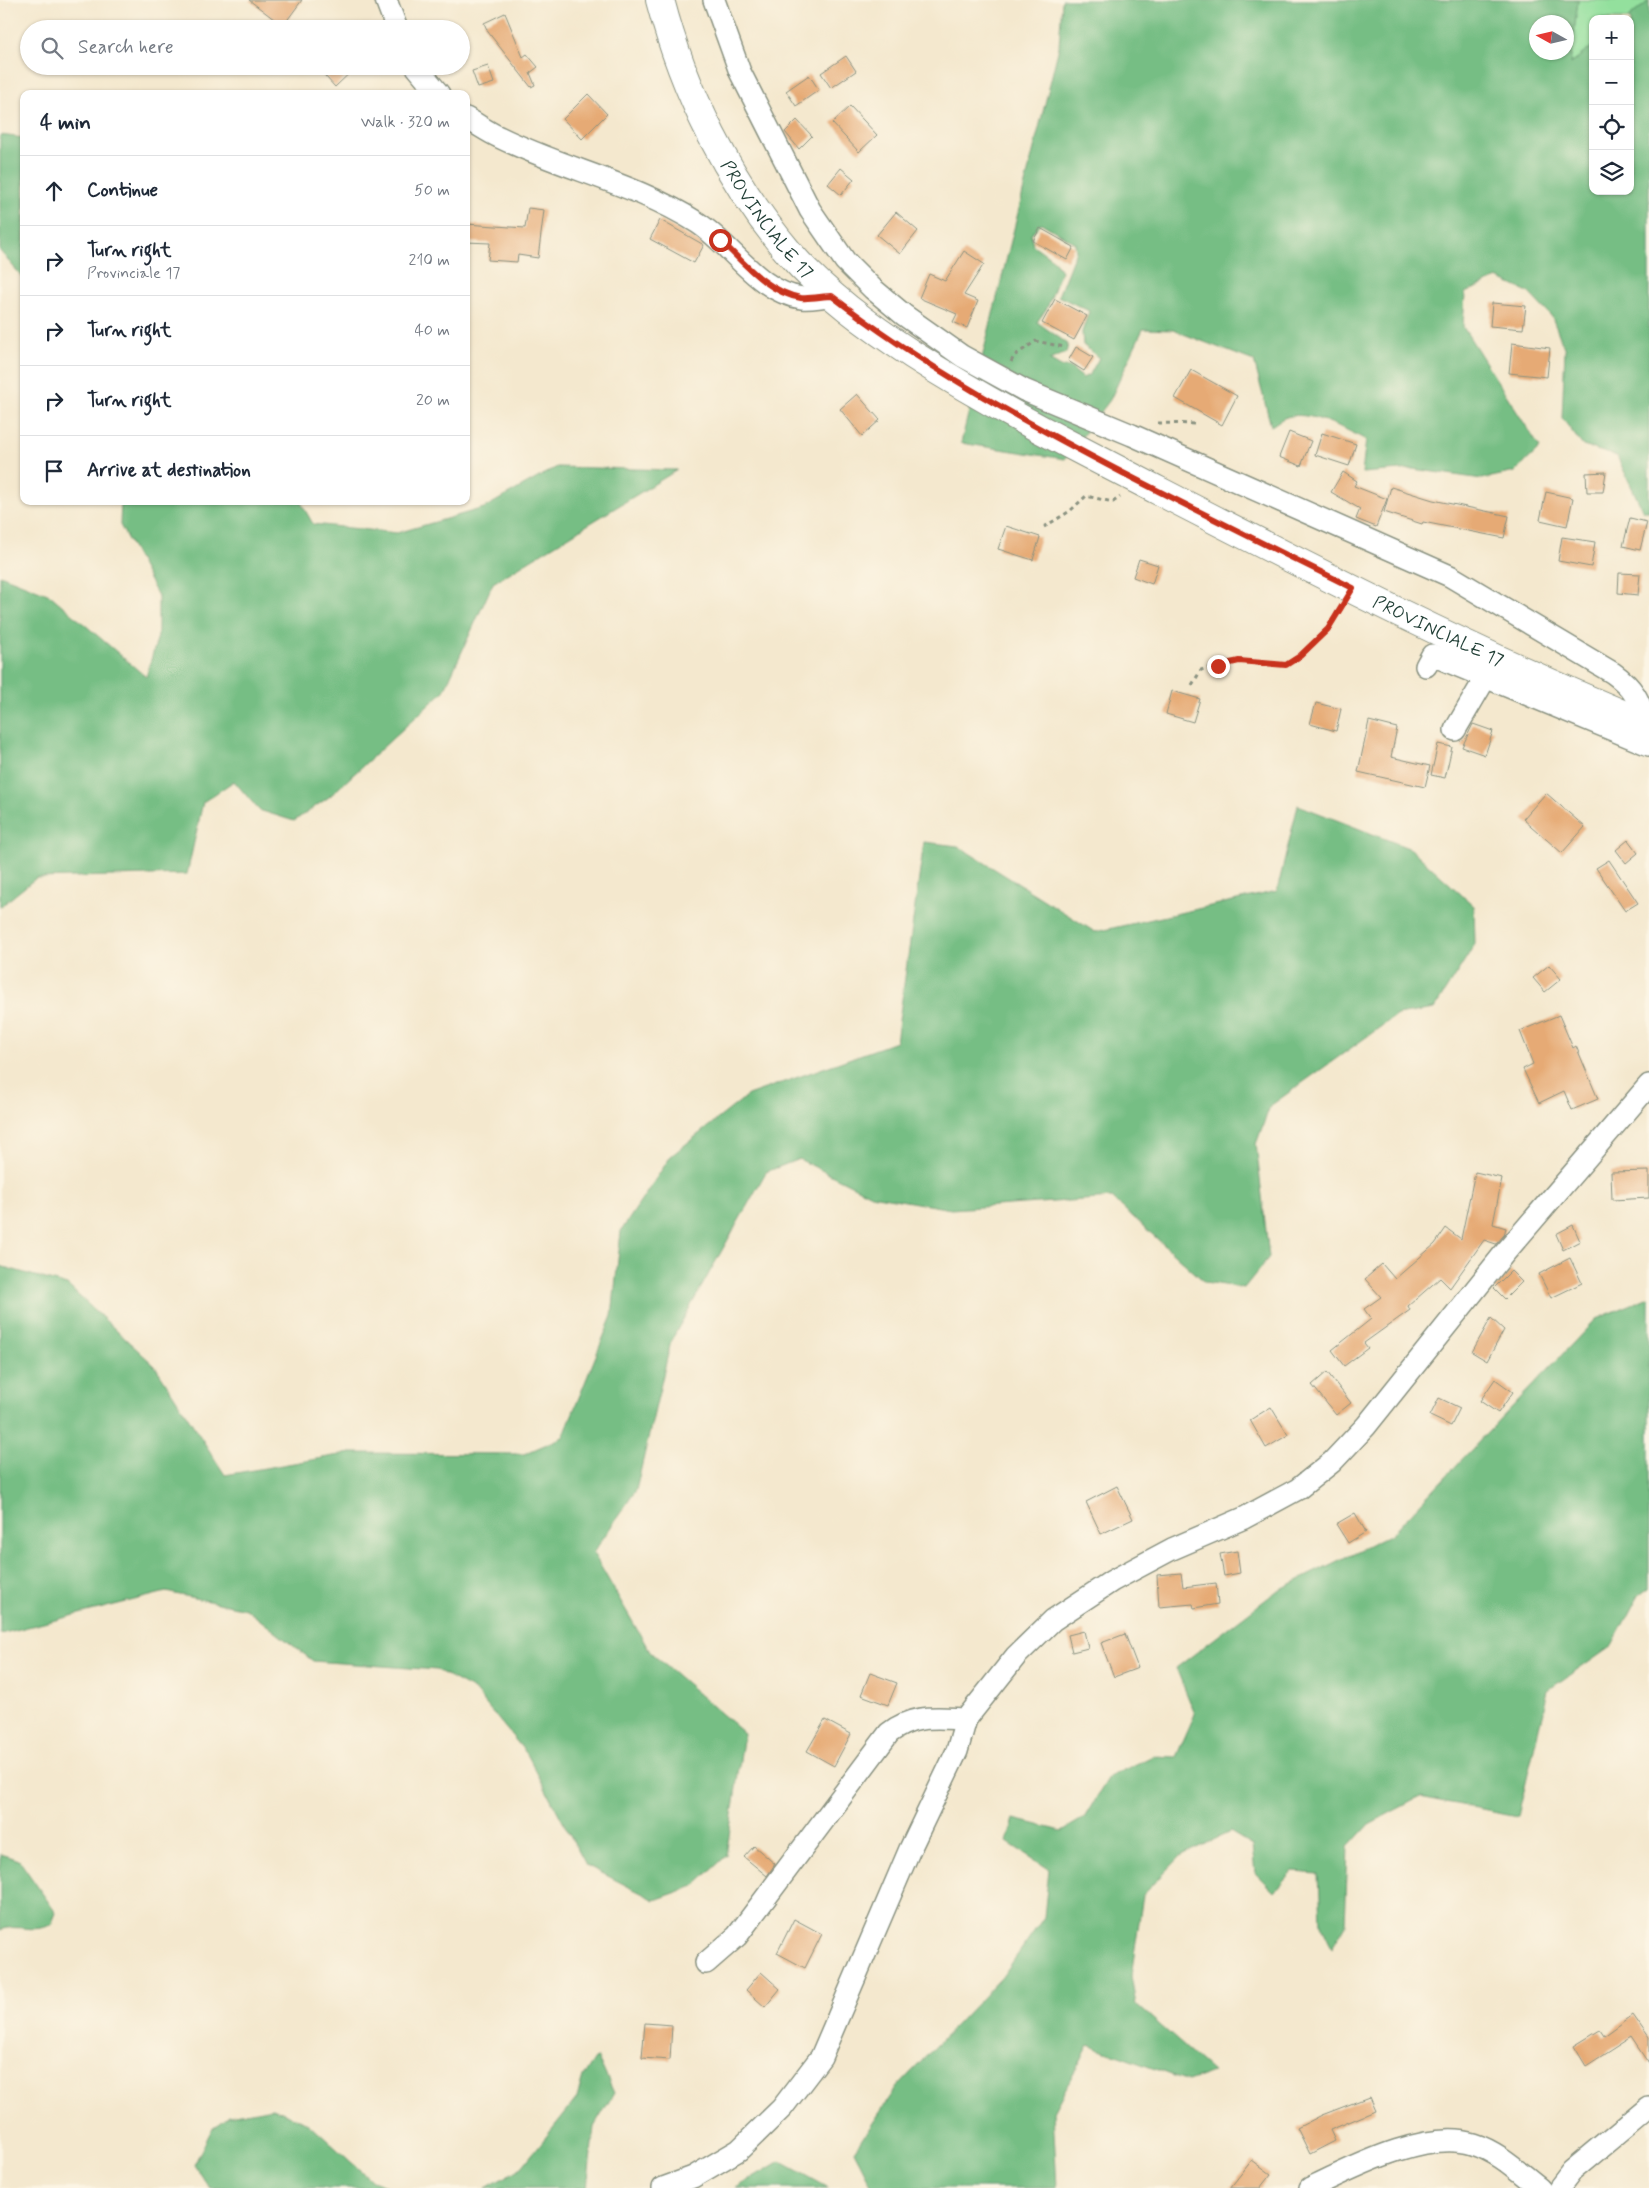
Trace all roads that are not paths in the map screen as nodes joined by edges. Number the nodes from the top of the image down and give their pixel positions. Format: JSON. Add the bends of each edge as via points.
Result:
{"nodes":[{"id":1,"x":386,"y":0,"type":"edge"},
{"id":2,"x":660,"y":0,"type":"edge"},
{"id":3,"x":714,"y":0,"type":"edge"},
{"id":4,"x":394,"y":20,"type":"edge"},
{"id":5,"x":423,"y":75,"type":"edge"},
{"id":6,"x":436,"y":90,"type":"edge"},
{"id":7,"x":470,"y":120,"type":"edge"},
{"id":8,"x":832,"y":296,"type":"junction"},
{"id":9,"x":1426,"y":666,"type":"dead end"},
{"id":10,"x":1486,"y":678,"type":"junction"},
{"id":11,"x":1456,"y":730,"type":"dead end"},
{"id":12,"x":1648,"y":731,"type":"edge"},
{"id":13,"x":1649,"y":1084,"type":"edge"},
{"id":14,"x":966,"y":1718,"type":"junction"},
{"id":15,"x":706,"y":1963,"type":"dead end"},
{"id":16,"x":1649,"y":2107,"type":"edge"},
{"id":17,"x":663,"y":2188,"type":"edge"},
{"id":18,"x":1310,"y":2188,"type":"edge"},
{"id":19,"x":1540,"y":2188,"type":"edge"},
{"id":20,"x":1559,"y":2188,"type":"edge"}],
"edges":[{"from":1,"to":4,"type":"street"},
{"from":2,"to":8,"type":"main road","name":"PROVINCIALE 17","via":[[696,104],[726,160],[757,210],[791,254]]},
{"from":3,"to":12,"type":"street","via":[[740,72],[810,210],[846,260],[904,315],[962,356],[1024,390],[1450,576],[1629,685],[1640,703]]},
{"from":5,"to":6,"type":"street"},
{"from":7,"to":8,"type":"street","via":[[518,146],[619,184],[683,214],[720,240],[769,286],[784,294],[803,298]]},
{"from":8,"to":12,"type":"main road","name":"PROVINCIALE 17","via":[[877,331],[978,396],[1353,588]]},
{"from":9,"to":10,"type":"street","via":[[1432,655]]},
{"from":10,"to":11,"type":"street"},
{"from":10,"to":12,"type":"street"},
{"from":13,"to":14,"type":"street","via":[[1503,1255],[1366,1426],[1332,1462],[1298,1489],[1112,1581],[1053,1620],[1016,1656]]},
{"from":14,"to":15,"type":"street","via":[[922,1718],[903,1722],[889,1734],[737,1936]]},
{"from":14,"to":17,"type":"street","via":[[957,1751],[910,1849],[821,2057],[782,2108],[739,2150],[693,2177]]},
{"from":16,"to":20,"type":"street","via":[[1572,2171]]},
{"from":18,"to":19,"type":"street","via":[[1372,2159],[1456,2140],[1498,2155]]}]}
